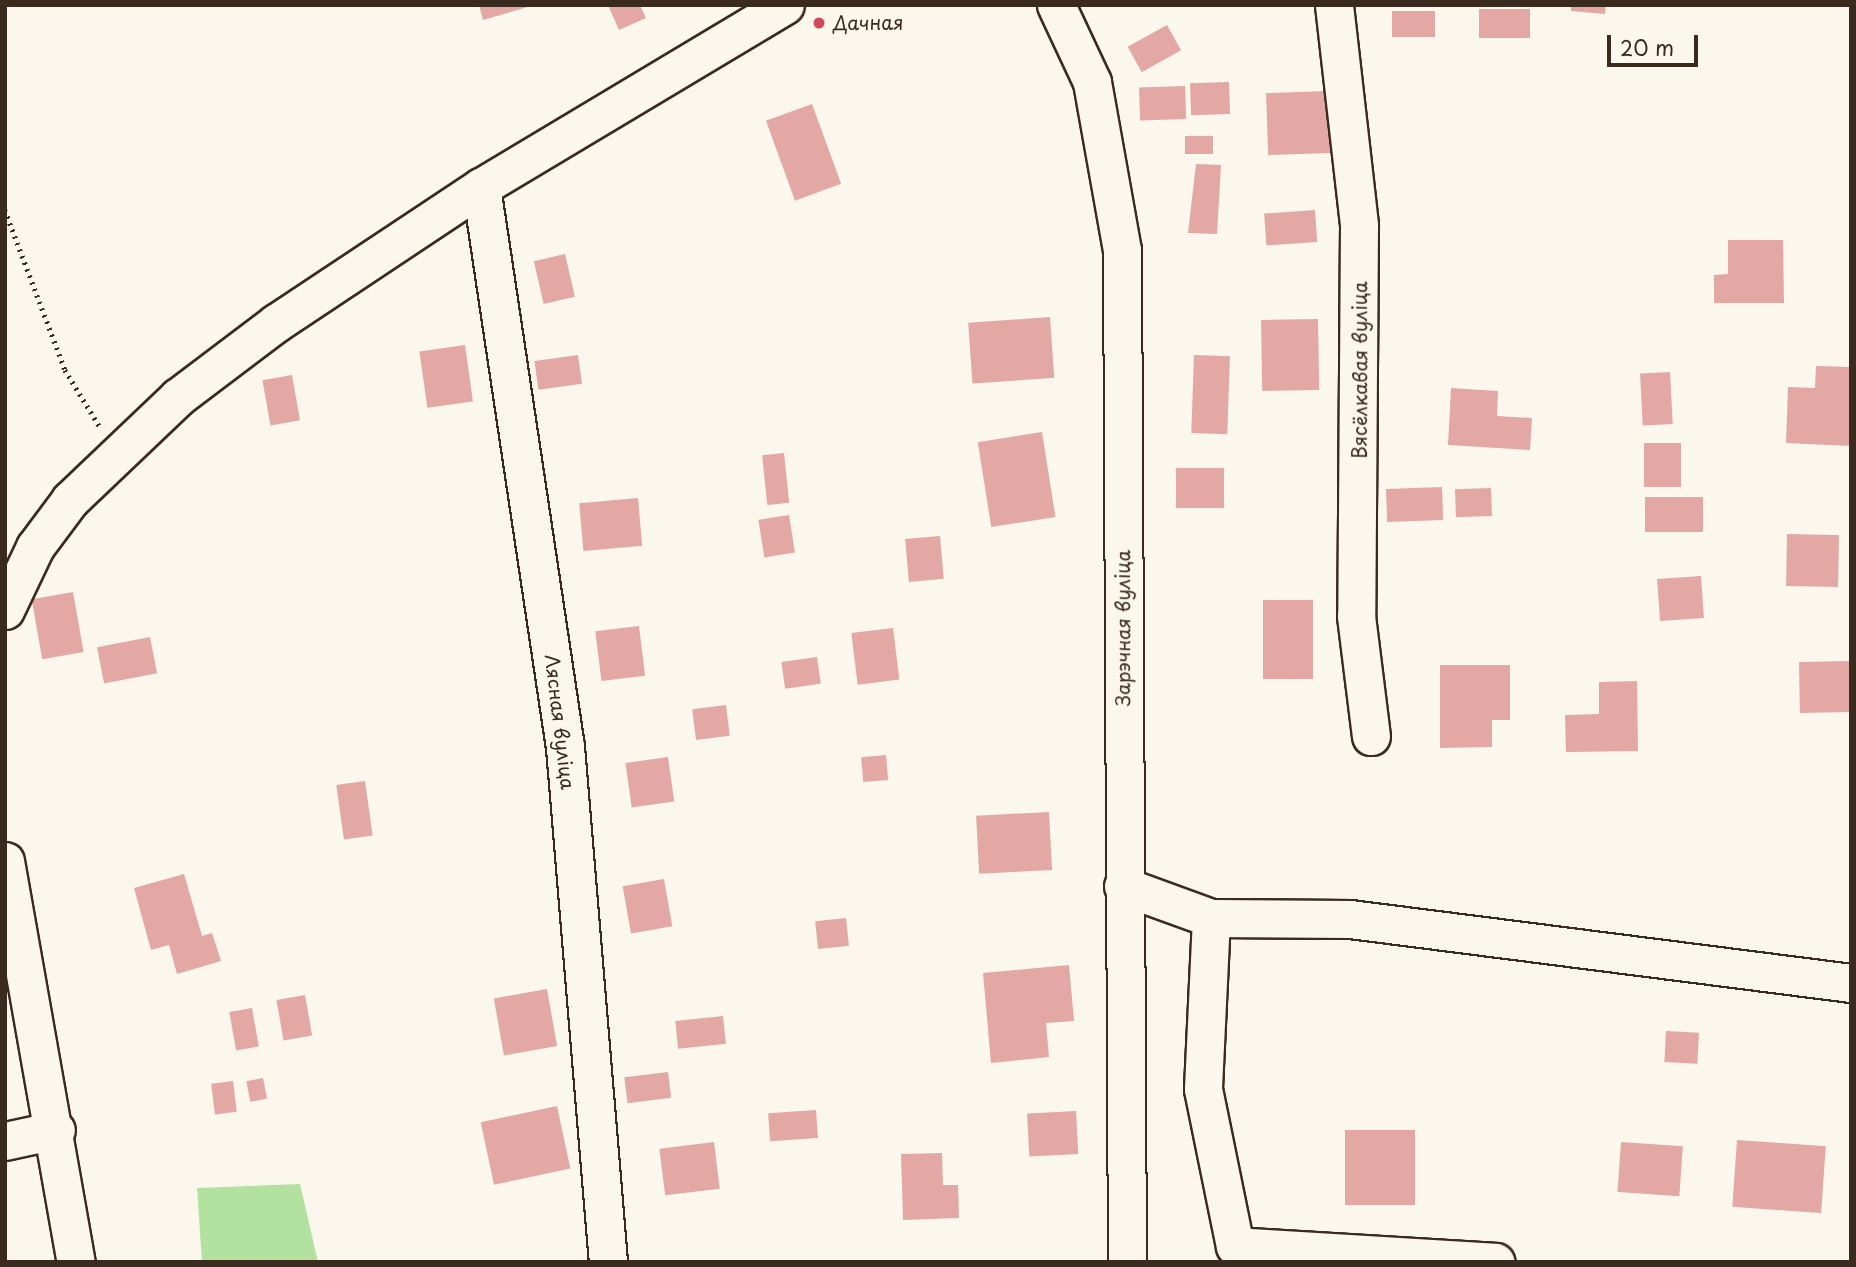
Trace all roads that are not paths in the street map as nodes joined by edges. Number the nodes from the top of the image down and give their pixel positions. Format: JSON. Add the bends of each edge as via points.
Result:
{"nodes":[{"id":1,"x":785,"y":5,"type":"edge"},
{"id":2,"x":1056,"y":5,"type":"edge"},
{"id":3,"x":1334,"y":5,"type":"edge"},
{"id":4,"x":481,"y":187,"type":"junction"},
{"id":5,"x":5,"y":610,"type":"edge"},
{"id":6,"x":1371,"y":736,"type":"dead end"},
{"id":7,"x":5,"y":861,"type":"edge"},
{"id":8,"x":1123,"y":886,"type":"junction"},
{"id":9,"x":1211,"y":918,"type":"junction"},
{"id":10,"x":1851,"y":983,"type":"edge"},
{"id":11,"x":56,"y":1130,"type":"junction"},
{"id":12,"x":5,"y":1141,"type":"edge"},
{"id":13,"x":1235,"y":1254,"type":"edge"},
{"id":14,"x":76,"y":1262,"type":"edge"},
{"id":15,"x":608,"y":1262,"type":"edge"},
{"id":16,"x":1128,"y":1262,"type":"edge"},
{"id":17,"x":1496,"y":1262,"type":"edge"}],
"edges":[{"from":1,"to":4,"type":"street"},
{"from":2,"to":8,"type":"street","name":"Зарэчная вуліца","via":[[1092,82],[1122,250]]},
{"from":3,"to":6,"type":"street","name":"Вясёлкавая вуліца","via":[[1359,226],[1356,616]]},
{"from":4,"to":5,"type":"street","via":[[276,323],[178,397],[116,452],[70,500],[35,547]]},
{"from":4,"to":15,"type":"street","name":"Лясная вуліца","via":[[565,747]]},
{"from":7,"to":11,"type":"street"},
{"from":8,"to":9,"type":"street"},
{"from":8,"to":16,"type":"street","name":"Зарэчная вуліца"},
{"from":9,"to":10,"type":"street","via":[[1350,919]]},
{"from":9,"to":13,"type":"street","via":[[1203,1089]]},
{"from":11,"to":12,"type":"street"},
{"from":11,"to":14,"type":"street"},
{"from":13,"to":17,"type":"street"}]}
